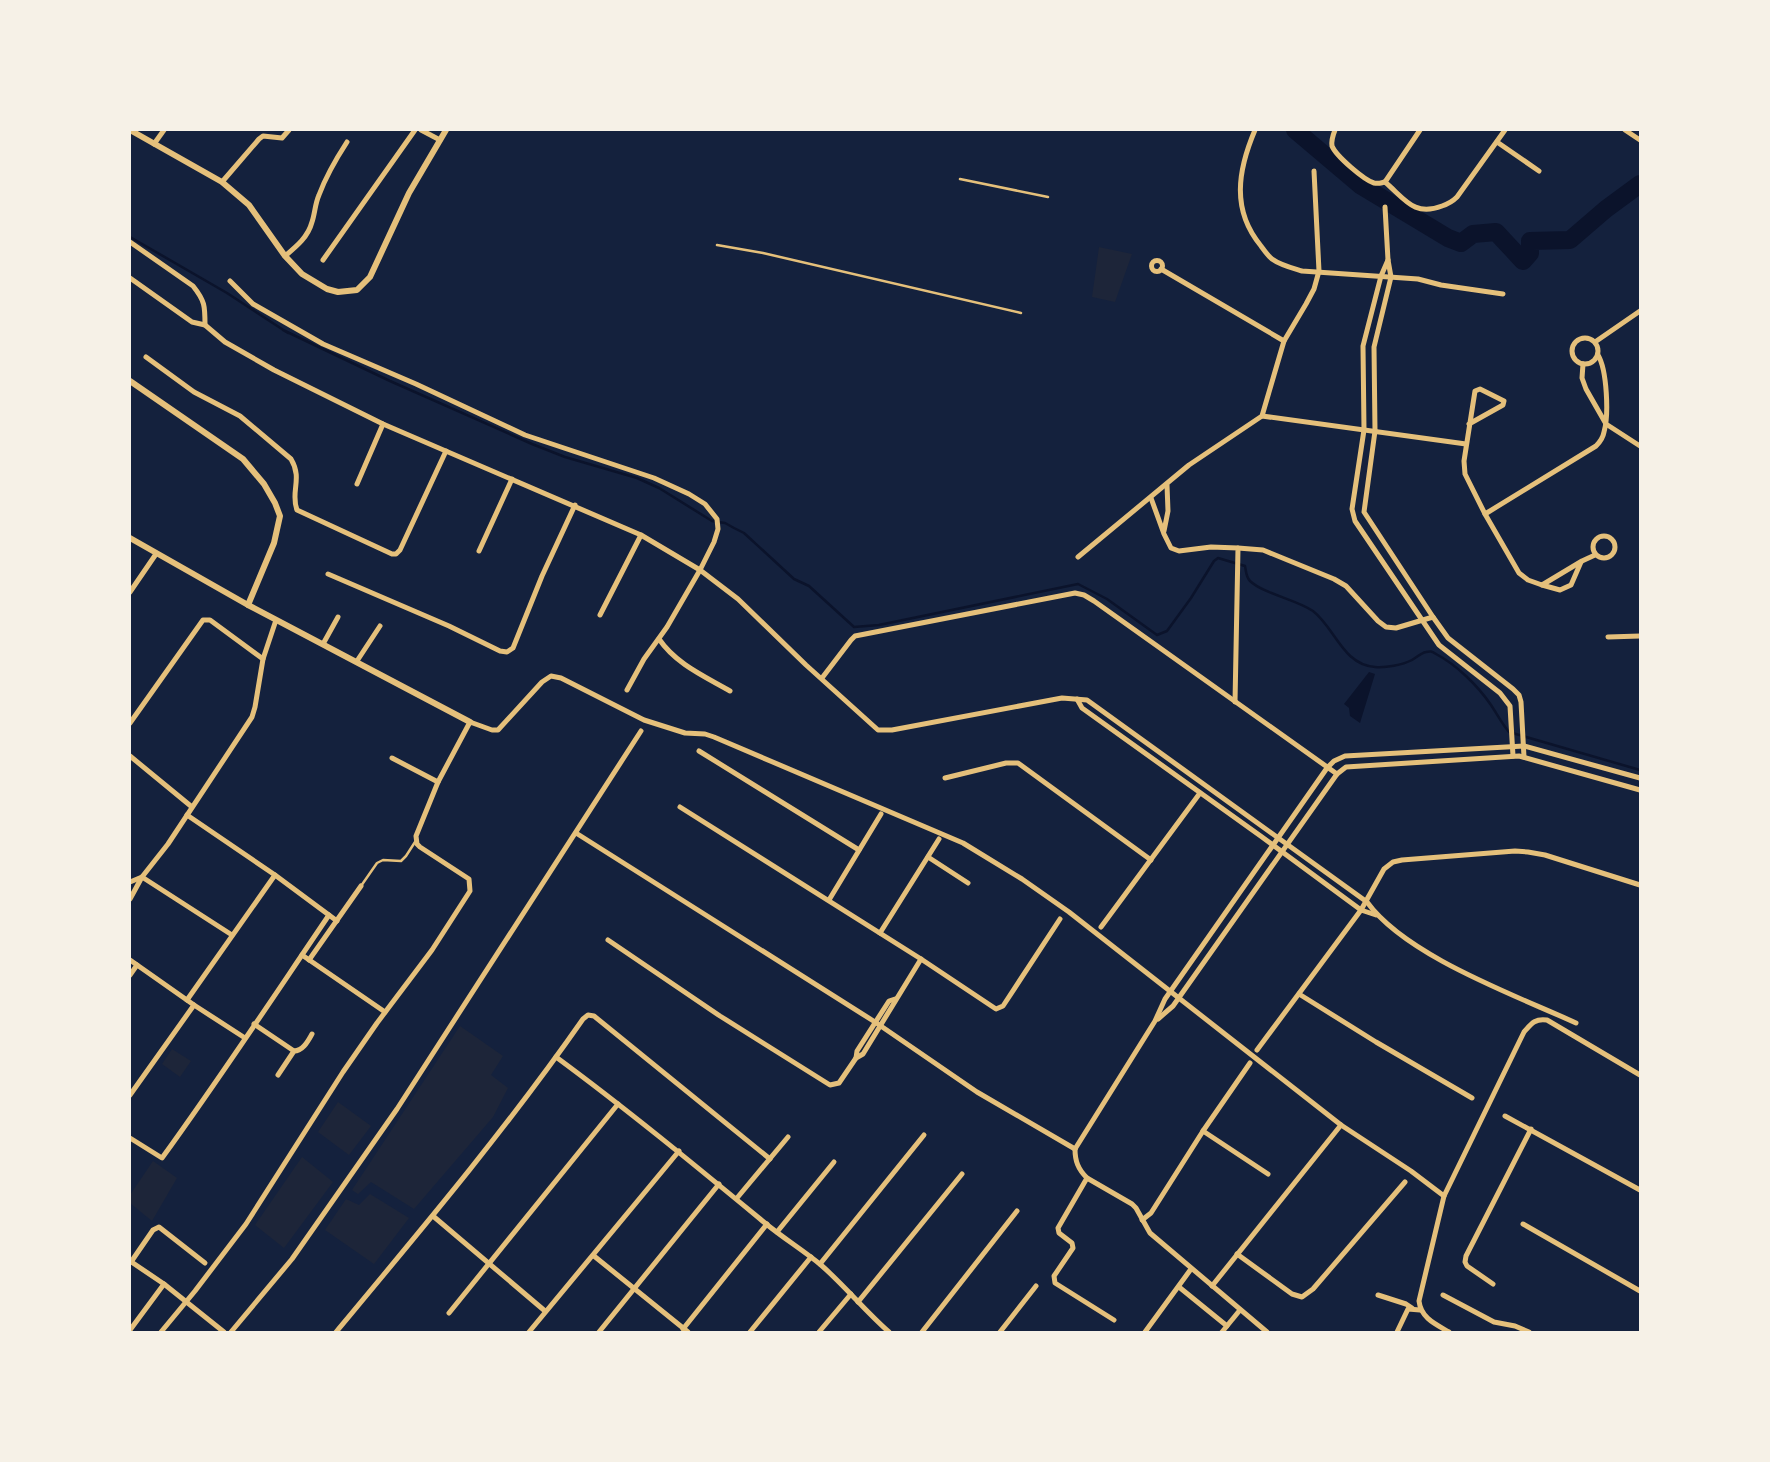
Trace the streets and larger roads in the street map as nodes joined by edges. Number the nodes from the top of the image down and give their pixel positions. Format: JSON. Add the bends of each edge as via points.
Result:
{"nodes":[{"id":1,"x":130,"y":130,"type":"edge"},
{"id":2,"x":164,"y":130,"type":"edge"},
{"id":3,"x":289,"y":130,"type":"edge"},
{"id":4,"x":415,"y":130,"type":"edge"},
{"id":5,"x":421,"y":130,"type":"edge"},
{"id":6,"x":446,"y":130,"type":"edge"},
{"id":7,"x":1255,"y":130,"type":"edge"},
{"id":8,"x":1335,"y":130,"type":"edge"},
{"id":9,"x":1420,"y":130,"type":"edge"},
{"id":10,"x":1506,"y":130,"type":"edge"},
{"id":11,"x":1625,"y":130,"type":"edge"},
{"id":12,"x":440,"y":140,"type":"junction"},
{"id":13,"x":1640,"y":140,"type":"edge"},
{"id":14,"x":347,"y":142,"type":"dead end"},
{"id":15,"x":1497,"y":142,"type":"junction"},
{"id":16,"x":154,"y":144,"type":"junction"},
{"id":17,"x":1314,"y":171,"type":"dead end"},
{"id":18,"x":1539,"y":171,"type":"dead end"},
{"id":19,"x":222,"y":182,"type":"junction"},
{"id":20,"x":1385,"y":182,"type":"junction"},
{"id":21,"x":1385,"y":207,"type":"dead end"},
{"id":22,"x":130,"y":242,"type":"edge"},
{"id":23,"x":285,"y":256,"type":"junction"},
{"id":24,"x":323,"y":260,"type":"dead end"},
{"id":25,"x":1388,"y":260,"type":"junction"},
{"id":26,"x":1161,"y":270,"type":"dead end"},
{"id":27,"x":1319,"y":271,"type":"junction"},
{"id":28,"x":1381,"y":276,"type":"junction"},
{"id":29,"x":1391,"y":277,"type":"junction"},
{"id":30,"x":130,"y":278,"type":"edge"},
{"id":31,"x":230,"y":281,"type":"dead end"},
{"id":32,"x":1503,"y":294,"type":"dead end"},
{"id":33,"x":1640,"y":311,"type":"edge"},
{"id":34,"x":205,"y":325,"type":"junction"},
{"id":35,"x":1284,"y":341,"type":"junction"},
{"id":36,"x":1595,"y":342,"type":"junction"},
{"id":37,"x":1598,"y":355,"type":"junction"},
{"id":38,"x":146,"y":357,"type":"dead end"},
{"id":39,"x":1583,"y":364,"type":"junction"},
{"id":40,"x":130,"y":382,"type":"edge"},
{"id":41,"x":1262,"y":416,"type":"junction"},
{"id":42,"x":383,"y":424,"type":"junction"},
{"id":43,"x":1469,"y":424,"type":"junction"},
{"id":44,"x":1606,"y":424,"type":"junction"},
{"id":45,"x":1364,"y":430,"type":"junction"},
{"id":46,"x":1375,"y":431,"type":"junction"},
{"id":47,"x":1466,"y":444,"type":"junction"},
{"id":48,"x":1640,"y":446,"type":"edge"},
{"id":49,"x":446,"y":451,"type":"junction"},
{"id":50,"x":512,"y":479,"type":"junction"},
{"id":51,"x":357,"y":484,"type":"dead end"},
{"id":52,"x":1167,"y":485,"type":"junction"},
{"id":53,"x":1150,"y":498,"type":"junction"},
{"id":54,"x":575,"y":505,"type":"junction"},
{"id":55,"x":1485,"y":514,"type":"junction"},
{"id":56,"x":1164,"y":534,"type":"junction"},
{"id":57,"x":641,"y":535,"type":"junction"},
{"id":58,"x":130,"y":538,"type":"edge"},
{"id":59,"x":1238,"y":548,"type":"junction"},
{"id":60,"x":479,"y":551,"type":"dead end"},
{"id":61,"x":156,"y":554,"type":"junction"},
{"id":62,"x":1595,"y":555,"type":"junction"},
{"id":63,"x":1078,"y":557,"type":"dead end"},
{"id":64,"x":1582,"y":561,"type":"junction"},
{"id":65,"x":700,"y":570,"type":"junction"},
{"id":66,"x":328,"y":574,"type":"dead end"},
{"id":67,"x":1542,"y":585,"type":"junction"},
{"id":68,"x":130,"y":592,"type":"edge"},
{"id":69,"x":248,"y":605,"type":"junction"},
{"id":70,"x":600,"y":615,"type":"dead end"},
{"id":71,"x":338,"y":617,"type":"dead end"},
{"id":72,"x":1433,"y":617,"type":"junction"},
{"id":73,"x":276,"y":620,"type":"junction"},
{"id":74,"x":1422,"y":621,"type":"junction"},
{"id":75,"x":380,"y":626,"type":"dead end"},
{"id":76,"x":1640,"y":636,"type":"edge"},
{"id":77,"x":1608,"y":637,"type":"dead end"},
{"id":78,"x":659,"y":639,"type":"junction"},
{"id":79,"x":323,"y":644,"type":"junction"},
{"id":80,"x":263,"y":659,"type":"junction"},
{"id":81,"x":357,"y":661,"type":"junction"},
{"id":82,"x":822,"y":678,"type":"junction"},
{"id":83,"x":627,"y":690,"type":"dead end"},
{"id":84,"x":730,"y":691,"type":"dead end"},
{"id":85,"x":1077,"y":699,"type":"junction"},
{"id":86,"x":1235,"y":702,"type":"junction"},
{"id":87,"x":470,"y":722,"type":"junction"},
{"id":88,"x":130,"y":723,"type":"edge"},
{"id":89,"x":641,"y":731,"type":"dead end"},
{"id":90,"x":1136,"y":736,"type":"junction"},
{"id":91,"x":1129,"y":743,"type":"junction"},
{"id":92,"x":1512,"y":745,"type":"junction"},
{"id":93,"x":1524,"y":746,"type":"junction"},
{"id":94,"x":699,"y":751,"type":"dead end"},
{"id":95,"x":130,"y":756,"type":"edge"},
{"id":96,"x":1513,"y":756,"type":"junction"},
{"id":97,"x":1524,"y":757,"type":"junction"},
{"id":98,"x":392,"y":758,"type":"dead end"},
{"id":99,"x":1327,"y":768,"type":"junction"},
{"id":100,"x":1184,"y":769,"type":"junction"},
{"id":101,"x":1337,"y":774,"type":"junction"},
{"id":102,"x":945,"y":778,"type":"dead end"},
{"id":103,"x":1180,"y":778,"type":"junction"},
{"id":104,"x":1640,"y":778,"type":"edge"},
{"id":105,"x":438,"y":782,"type":"junction"},
{"id":106,"x":1640,"y":790,"type":"edge"},
{"id":107,"x":1200,"y":793,"type":"junction"},
{"id":108,"x":1228,"y":802,"type":"junction"},
{"id":109,"x":192,"y":807,"type":"junction"},
{"id":110,"x":680,"y":807,"type":"dead end"},
{"id":111,"x":1223,"y":809,"type":"junction"},
{"id":112,"x":881,"y":814,"type":"dead end"},
{"id":113,"x":187,"y":815,"type":"junction"},
{"id":114,"x":576,"y":833,"type":"junction"},
{"id":115,"x":1279,"y":838,"type":"junction"},
{"id":116,"x":939,"y":839,"type":"dead end"},
{"id":117,"x":1287,"y":844,"type":"junction"},
{"id":118,"x":1273,"y":845,"type":"junction"},
{"id":119,"x":859,"y":850,"type":"junction"},
{"id":120,"x":1282,"y":852,"type":"junction"},
{"id":121,"x":928,"y":857,"type":"junction"},
{"id":122,"x":1151,"y":860,"type":"junction"},
{"id":123,"x":275,"y":875,"type":"junction"},
{"id":124,"x":142,"y":877,"type":"junction"},
{"id":125,"x":130,"y":882,"type":"edge"},
{"id":126,"x":968,"y":883,"type":"dead end"},
{"id":127,"x":1640,"y":885,"type":"edge"},
{"id":128,"x":360,"y":886,"type":"road end"},
{"id":129,"x":130,"y":899,"type":"edge"},
{"id":130,"x":829,"y":900,"type":"junction"},
{"id":131,"x":1367,"y":902,"type":"junction"},
{"id":132,"x":1361,"y":910,"type":"junction"},
{"id":133,"x":329,"y":915,"type":"junction"},
{"id":134,"x":1376,"y":915,"type":"junction"},
{"id":135,"x":1060,"y":919,"type":"dead end"},
{"id":136,"x":337,"y":921,"type":"junction"},
{"id":137,"x":1101,"y":927,"type":"dead end"},
{"id":138,"x":880,"y":933,"type":"junction"},
{"id":139,"x":232,"y":935,"type":"junction"},
{"id":140,"x":608,"y":940,"type":"dead end"},
{"id":141,"x":302,"y":955,"type":"junction"},
{"id":142,"x":921,"y":959,"type":"junction"},
{"id":143,"x":130,"y":960,"type":"edge"},
{"id":144,"x":309,"y":960,"type":"junction"},
{"id":145,"x":137,"y":965,"type":"junction"},
{"id":146,"x":1183,"y":972,"type":"junction"},
{"id":147,"x":130,"y":975,"type":"edge"},
{"id":148,"x":1191,"y":980,"type":"junction"},
{"id":149,"x":1299,"y":994,"type":"junction"},
{"id":150,"x":187,"y":1000,"type":"junction"},
{"id":151,"x":194,"y":1005,"type":"junction"},
{"id":152,"x":385,"y":1012,"type":"junction"},
{"id":153,"x":1155,"y":1021,"type":"junction"},
{"id":154,"x":1576,"y":1023,"type":"dead end"},
{"id":155,"x":254,"y":1024,"type":"junction"},
{"id":156,"x":878,"y":1024,"type":"junction"},
{"id":157,"x":312,"y":1034,"type":"dead end"},
{"id":158,"x":245,"y":1038,"type":"junction"},
{"id":159,"x":1257,"y":1050,"type":"dead end"},
{"id":160,"x":294,"y":1051,"type":"junction"},
{"id":161,"x":556,"y":1058,"type":"junction"},
{"id":162,"x":1250,"y":1063,"type":"dead end"},
{"id":163,"x":278,"y":1075,"type":"dead end"},
{"id":164,"x":1640,"y":1075,"type":"edge"},
{"id":165,"x":130,"y":1095,"type":"edge"},
{"id":166,"x":1472,"y":1098,"type":"dead end"},
{"id":167,"x":618,"y":1104,"type":"junction"},
{"id":168,"x":1505,"y":1116,"type":"dead end"},
{"id":169,"x":1341,"y":1125,"type":"junction"},
{"id":170,"x":1531,"y":1129,"type":"junction"},
{"id":171,"x":1203,"y":1131,"type":"junction"},
{"id":172,"x":924,"y":1135,"type":"dead end"},
{"id":173,"x":788,"y":1137,"type":"dead end"},
{"id":174,"x":130,"y":1138,"type":"edge"},
{"id":175,"x":1075,"y":1149,"type":"junction"},
{"id":176,"x":679,"y":1151,"type":"junction"},
{"id":177,"x":770,"y":1159,"type":"junction"},
{"id":178,"x":834,"y":1163,"type":"dead end"},
{"id":179,"x":962,"y":1174,"type":"dead end"},
{"id":180,"x":1268,"y":1174,"type":"dead end"},
{"id":181,"x":1087,"y":1178,"type":"junction"},
{"id":182,"x":1405,"y":1182,"type":"dead end"},
{"id":183,"x":719,"y":1184,"type":"junction"},
{"id":184,"x":1640,"y":1190,"type":"edge"},
{"id":185,"x":1444,"y":1196,"type":"junction"},
{"id":186,"x":737,"y":1198,"type":"junction"},
{"id":187,"x":1017,"y":1211,"type":"dead end"},
{"id":188,"x":433,"y":1216,"type":"junction"},
{"id":189,"x":1142,"y":1220,"type":"junction"},
{"id":190,"x":766,"y":1224,"type":"junction"},
{"id":191,"x":1523,"y":1224,"type":"dead end"},
{"id":192,"x":777,"y":1232,"type":"junction"},
{"id":193,"x":1237,"y":1254,"type":"junction"},
{"id":194,"x":594,"y":1256,"type":"junction"},
{"id":195,"x":811,"y":1257,"type":"junction"},
{"id":196,"x":130,"y":1262,"type":"edge"},
{"id":197,"x":205,"y":1263,"type":"dead end"},
{"id":198,"x":489,"y":1264,"type":"junction"},
{"id":199,"x":820,"y":1264,"type":"junction"},
{"id":200,"x":1191,"y":1269,"type":"junction"},
{"id":201,"x":164,"y":1284,"type":"junction"},
{"id":202,"x":1493,"y":1284,"type":"dead end"},
{"id":203,"x":1036,"y":1286,"type":"dead end"},
{"id":204,"x":1212,"y":1286,"type":"junction"},
{"id":205,"x":1179,"y":1287,"type":"junction"},
{"id":206,"x":634,"y":1289,"type":"junction"},
{"id":207,"x":1640,"y":1291,"type":"edge"},
{"id":208,"x":851,"y":1294,"type":"junction"},
{"id":209,"x":1378,"y":1295,"type":"dead end"},
{"id":210,"x":1443,"y":1295,"type":"dead end"},
{"id":211,"x":858,"y":1302,"type":"junction"},
{"id":212,"x":1412,"y":1308,"type":"junction"},
{"id":213,"x":1240,"y":1310,"type":"junction"},
{"id":214,"x":1420,"y":1310,"type":"junction"},
{"id":215,"x":545,"y":1311,"type":"junction"},
{"id":216,"x":449,"y":1313,"type":"dead end"},
{"id":217,"x":1114,"y":1320,"type":"dead end"},
{"id":218,"x":1227,"y":1326,"type":"junction"},
{"id":219,"x":130,"y":1330,"type":"edge"},
{"id":220,"x":686,"y":1331,"type":"edge"},
{"id":221,"x":161,"y":1332,"type":"edge"},
{"id":222,"x":224,"y":1332,"type":"edge"},
{"id":223,"x":231,"y":1332,"type":"edge"},
{"id":224,"x":336,"y":1332,"type":"edge"},
{"id":225,"x":529,"y":1332,"type":"edge"},
{"id":226,"x":599,"y":1332,"type":"edge"},
{"id":227,"x":750,"y":1332,"type":"edge"},
{"id":228,"x":819,"y":1332,"type":"edge"},
{"id":229,"x":889,"y":1332,"type":"edge"},
{"id":230,"x":922,"y":1332,"type":"edge"},
{"id":231,"x":1000,"y":1332,"type":"edge"},
{"id":232,"x":1145,"y":1332,"type":"edge"},
{"id":233,"x":1222,"y":1332,"type":"edge"},
{"id":234,"x":1267,"y":1332,"type":"edge"},
{"id":235,"x":1397,"y":1332,"type":"edge"},
{"id":236,"x":1449,"y":1332,"type":"edge"},
{"id":237,"x":1529,"y":1332,"type":"edge"}],
"edges":[{"from":1,"to":16,"type":"street"},
{"from":2,"to":16,"type":"street"},
{"from":3,"to":19,"type":"street","via":[[282,138],[259,139]]},
{"from":4,"to":24,"type":"street"},
{"from":5,"to":12,"type":"street"},
{"from":6,"to":12,"type":"street"},
{"from":7,"to":27,"type":"street","via":[[1241,174],[1245,222],[1271,258],[1302,271]]},
{"from":8,"to":20,"type":"street","via":[[1331,140],[1348,164],[1370,181]]},
{"from":9,"to":20,"type":"street"},
{"from":10,"to":15,"type":"street"},
{"from":11,"to":13,"type":"street"},
{"from":12,"to":23,"type":"street","via":[[370,277],[357,290],[327,289],[302,274]]},
{"from":14,"to":23,"type":"street","via":[[324,182],[308,232]]},
{"from":15,"to":18,"type":"street"},
{"from":15,"to":20,"type":"street","via":[[1457,197],[1431,211],[1413,207]]},
{"from":16,"to":19,"type":"street"},
{"from":17,"to":27,"type":"street"},
{"from":19,"to":23,"type":"street","via":[[249,205]]},
{"from":21,"to":25,"type":"street"},
{"from":22,"to":34,"type":"street","via":[[193,286],[205,306]]},
{"from":25,"to":28,"type":"street"},
{"from":25,"to":29,"type":"street"},
{"from":26,"to":35,"type":"street"},
{"from":27,"to":28,"type":"street"},
{"from":27,"to":35,"type":"street"},
{"from":28,"to":29,"type":"street"},
{"from":28,"to":45,"type":"street","via":[[1363,345]]},
{"from":29,"to":32,"type":"street"},
{"from":29,"to":46,"type":"street","via":[[1374,347]]},
{"from":30,"to":34,"type":"street","via":[[192,322]]},
{"from":31,"to":65,"type":"street","via":[[253,304],[323,344],[525,435],[689,494],[717,519],[714,542]]},
{"from":33,"to":36,"type":"street"},
{"from":34,"to":42,"type":"street","via":[[274,370]]},
{"from":35,"to":41,"type":"street"},
{"from":36,"to":37,"type":"street"},
{"from":36,"to":39,"type":"street","via":[[1582,339],[1573,347],[1574,357]]},
{"from":37,"to":39,"type":"street","via":[[1590,364]]},
{"from":37,"to":44,"type":"street","via":[[1605,378]]},
{"from":38,"to":49,"type":"street","via":[[194,392],[240,416],[291,459],[298,479],[296,510],[392,554],[400,550]]},
{"from":39,"to":44,"type":"street","via":[[1586,389]]},
{"from":40,"to":69,"type":"street","via":[[243,460],[275,503],[279,516],[274,543]]},
{"from":41,"to":45,"type":"street"},
{"from":41,"to":52,"type":"street"},
{"from":42,"to":49,"type":"street"},
{"from":42,"to":51,"type":"street"},
{"from":43,"to":43,"type":"street","via":[[1476,389],[1504,401],[1503,405]]},
{"from":43,"to":47,"type":"street"},
{"from":44,"to":48,"type":"street"},
{"from":44,"to":55,"type":"street","via":[[1596,446]]},
{"from":45,"to":46,"type":"street"},
{"from":45,"to":74,"type":"street","via":[[1352,509],[1355,522]]},
{"from":46,"to":47,"type":"street"},
{"from":46,"to":72,"type":"street","via":[[1364,512]]},
{"from":47,"to":55,"type":"street","via":[[1465,474]]},
{"from":49,"to":50,"type":"street"},
{"from":50,"to":54,"type":"street"},
{"from":50,"to":60,"type":"street"},
{"from":52,"to":53,"type":"street"},
{"from":52,"to":56,"type":"street"},
{"from":53,"to":56,"type":"street"},
{"from":53,"to":63,"type":"street"},
{"from":54,"to":57,"type":"street"},
{"from":54,"to":66,"type":"street","via":[[513,648],[507,652]]},
{"from":55,"to":67,"type":"street","via":[[1519,573]]},
{"from":56,"to":59,"type":"street","via":[[1171,548],[1179,551]]},
{"from":57,"to":65,"type":"street"},
{"from":57,"to":70,"type":"street"},
{"from":58,"to":61,"type":"street"},
{"from":59,"to":74,"type":"street","via":[[1263,550],[1334,579],[1386,627]]},
{"from":59,"to":86,"type":"street"},
{"from":61,"to":68,"type":"street"},
{"from":61,"to":69,"type":"street"},
{"from":62,"to":62,"type":"street","via":[[1592,548],[1597,538],[1612,539],[1612,556]]},
{"from":62,"to":64,"type":"street"},
{"from":64,"to":67,"type":"street"},
{"from":64,"to":67,"type":"street","via":[[1571,585],[1559,590]]},
{"from":65,"to":78,"type":"street"},
{"from":65,"to":82,"type":"street"},
{"from":69,"to":73,"type":"street"},
{"from":71,"to":79,"type":"street"},
{"from":72,"to":74,"type":"street"},
{"from":72,"to":93,"type":"street","via":[[1448,638],[1519,695]]},
{"from":73,"to":79,"type":"street"},
{"from":73,"to":80,"type":"street"},
{"from":74,"to":92,"type":"street","via":[[1438,645],[1506,699]]},
{"from":75,"to":81,"type":"street"},
{"from":76,"to":77,"type":"street"},
{"from":78,"to":83,"type":"street"},
{"from":78,"to":84,"type":"street","via":[[684,664]]},
{"from":79,"to":81,"type":"street"},
{"from":80,"to":88,"type":"street","via":[[210,620],[202,620]]},
{"from":80,"to":109,"type":"street","via":[[252,717]]},
{"from":81,"to":87,"type":"street"},
{"from":82,"to":85,"type":"street","via":[[874,728],[882,730]]},
{"from":82,"to":86,"type":"street","via":[[855,636],[1075,593],[1094,601]]},
{"from":85,"to":90,"type":"street","via":[[1087,700]]},
{"from":85,"to":91,"type":"street","via":[[1082,708]]},
{"from":86,"to":99,"type":"street"},
{"from":87,"to":105,"type":"street"},
{"from":87,"to":169,"type":"street","via":[[498,730],[542,682],[558,677],[644,720],[714,737],[963,844],[1069,912]]},
{"from":89,"to":114,"type":"street"},
{"from":90,"to":91,"type":"street"},
{"from":90,"to":100,"type":"street"},
{"from":91,"to":103,"type":"street"},
{"from":92,"to":93,"type":"street"},
{"from":92,"to":96,"type":"street"},
{"from":92,"to":99,"type":"street","via":[[1345,756]]},
{"from":93,"to":97,"type":"street"},
{"from":93,"to":104,"type":"street"},
{"from":94,"to":119,"type":"street"},
{"from":95,"to":109,"type":"street"},
{"from":96,"to":97,"type":"street"},
{"from":96,"to":101,"type":"street","via":[[1351,766]]},
{"from":97,"to":106,"type":"street"},
{"from":98,"to":105,"type":"street"},
{"from":99,"to":101,"type":"street"},
{"from":99,"to":115,"type":"street"},
{"from":100,"to":103,"type":"street"},
{"from":100,"to":108,"type":"street"},
{"from":101,"to":117,"type":"street"},
{"from":102,"to":122,"type":"street","via":[[1018,762]]},
{"from":103,"to":107,"type":"street"},
{"from":105,"to":152,"type":"street","via":[[416,841],[465,875],[470,891]]},
{"from":107,"to":111,"type":"street"},
{"from":107,"to":122,"type":"street"},
{"from":108,"to":111,"type":"street"},
{"from":108,"to":115,"type":"street"},
{"from":109,"to":113,"type":"street"},
{"from":110,"to":130,"type":"street"},
{"from":111,"to":118,"type":"street"},
{"from":112,"to":119,"type":"street"},
{"from":113,"to":123,"type":"street"},
{"from":113,"to":124,"type":"street"},
{"from":114,"to":156,"type":"street"},
{"from":114,"to":223,"type":"street","via":[[397,1109],[292,1259]]},
{"from":115,"to":117,"type":"street"},
{"from":115,"to":118,"type":"street"},
{"from":116,"to":121,"type":"street"},
{"from":117,"to":120,"type":"street"},
{"from":117,"to":131,"type":"street"},
{"from":118,"to":120,"type":"street"},
{"from":118,"to":146,"type":"street"},
{"from":119,"to":130,"type":"street"},
{"from":120,"to":132,"type":"street"},
{"from":120,"to":148,"type":"street"},
{"from":121,"to":126,"type":"street"},
{"from":121,"to":138,"type":"street"},
{"from":122,"to":137,"type":"street"},
{"from":123,"to":133,"type":"street"},
{"from":123,"to":139,"type":"street"},
{"from":124,"to":125,"type":"street"},
{"from":124,"to":129,"type":"street"},
{"from":124,"to":139,"type":"street"},
{"from":127,"to":131,"type":"street","via":[[1545,855],[1516,851],[1397,860],[1384,869]]},
{"from":128,"to":136,"type":"street"},
{"from":130,"to":138,"type":"street"},
{"from":131,"to":132,"type":"street"},
{"from":131,"to":134,"type":"street"},
{"from":132,"to":134,"type":"street"},
{"from":132,"to":149,"type":"street"},
{"from":133,"to":136,"type":"street"},
{"from":133,"to":141,"type":"street"},
{"from":134,"to":154,"type":"street","via":[[1449,964]]},
{"from":135,"to":142,"type":"street","via":[[1000,1008]]},
{"from":136,"to":144,"type":"street"},
{"from":138,"to":142,"type":"street"},
{"from":139,"to":150,"type":"street"},
{"from":140,"to":156,"type":"street","via":[[830,1085],[839,1083]]},
{"from":141,"to":144,"type":"street"},
{"from":141,"to":155,"type":"street"},
{"from":142,"to":156,"type":"street"},
{"from":143,"to":145,"type":"street"},
{"from":144,"to":152,"type":"street"},
{"from":145,"to":147,"type":"street"},
{"from":145,"to":150,"type":"street"},
{"from":146,"to":148,"type":"street"},
{"from":146,"to":153,"type":"street"},
{"from":148,"to":153,"type":"street","via":[[1173,1006]]},
{"from":149,"to":159,"type":"street"},
{"from":149,"to":166,"type":"street"},
{"from":150,"to":151,"type":"street"},
{"from":151,"to":158,"type":"street"},
{"from":151,"to":165,"type":"street"},
{"from":152,"to":221,"type":"street","via":[[246,1224]]},
{"from":153,"to":175,"type":"street"},
{"from":155,"to":158,"type":"street"},
{"from":155,"to":160,"type":"street"},
{"from":156,"to":175,"type":"street","via":[[977,1092]]},
{"from":157,"to":160,"type":"street"},
{"from":158,"to":174,"type":"street","via":[[162,1158]]},
{"from":160,"to":163,"type":"street"},
{"from":161,"to":167,"type":"street"},
{"from":161,"to":177,"type":"street","via":[[583,1019],[594,1016]]},
{"from":161,"to":188,"type":"street"},
{"from":162,"to":171,"type":"street"},
{"from":164,"to":185,"type":"street","via":[[1557,1025],[1534,1021],[1524,1032]]},
{"from":167,"to":176,"type":"street"},
{"from":167,"to":198,"type":"street"},
{"from":168,"to":170,"type":"street"},
{"from":169,"to":185,"type":"street"},
{"from":169,"to":193,"type":"street"},
{"from":170,"to":184,"type":"street"},
{"from":170,"to":202,"type":"street","via":[[1466,1256],[1467,1266]]},
{"from":171,"to":180,"type":"street"},
{"from":171,"to":189,"type":"street"},
{"from":172,"to":199,"type":"street"},
{"from":173,"to":177,"type":"street"},
{"from":175,"to":181,"type":"street","via":[[1077,1165]]},
{"from":176,"to":183,"type":"street"},
{"from":176,"to":194,"type":"street"},
{"from":177,"to":186,"type":"street"},
{"from":178,"to":192,"type":"street"},
{"from":179,"to":211,"type":"street"},
{"from":181,"to":189,"type":"street","via":[[1136,1208]]},
{"from":181,"to":217,"type":"street","via":[[1058,1228],[1073,1248],[1053,1280]]},
{"from":182,"to":193,"type":"street","via":[[1302,1297]]},
{"from":183,"to":186,"type":"street"},
{"from":183,"to":206,"type":"street"},
{"from":185,"to":214,"type":"street"},
{"from":186,"to":190,"type":"street"},
{"from":187,"to":230,"type":"street"},
{"from":188,"to":198,"type":"street"},
{"from":188,"to":224,"type":"street"},
{"from":189,"to":200,"type":"street","via":[[1150,1233]]},
{"from":190,"to":192,"type":"street"},
{"from":190,"to":220,"type":"street"},
{"from":191,"to":207,"type":"street"},
{"from":192,"to":195,"type":"street"},
{"from":193,"to":204,"type":"street"},
{"from":194,"to":206,"type":"street"},
{"from":194,"to":215,"type":"street"},
{"from":195,"to":199,"type":"street"},
{"from":195,"to":227,"type":"street"},
{"from":196,"to":197,"type":"street","via":[[159,1227]]},
{"from":196,"to":201,"type":"street"},
{"from":198,"to":215,"type":"street"},
{"from":198,"to":216,"type":"street"},
{"from":199,"to":208,"type":"street"},
{"from":200,"to":204,"type":"street"},
{"from":200,"to":205,"type":"street"},
{"from":201,"to":219,"type":"street"},
{"from":201,"to":222,"type":"street"},
{"from":203,"to":231,"type":"street"},
{"from":204,"to":213,"type":"street"},
{"from":205,"to":218,"type":"street"},
{"from":205,"to":232,"type":"street"},
{"from":206,"to":220,"type":"street"},
{"from":206,"to":226,"type":"street"},
{"from":208,"to":211,"type":"street"},
{"from":208,"to":228,"type":"street"},
{"from":209,"to":212,"type":"street"},
{"from":210,"to":237,"type":"street","via":[[1494,1322]]},
{"from":211,"to":229,"type":"street"},
{"from":212,"to":214,"type":"street"},
{"from":212,"to":235,"type":"street"},
{"from":213,"to":218,"type":"street"},
{"from":213,"to":234,"type":"street"},
{"from":214,"to":236,"type":"street"},
{"from":215,"to":225,"type":"street"},
{"from":218,"to":233,"type":"street"}]}
